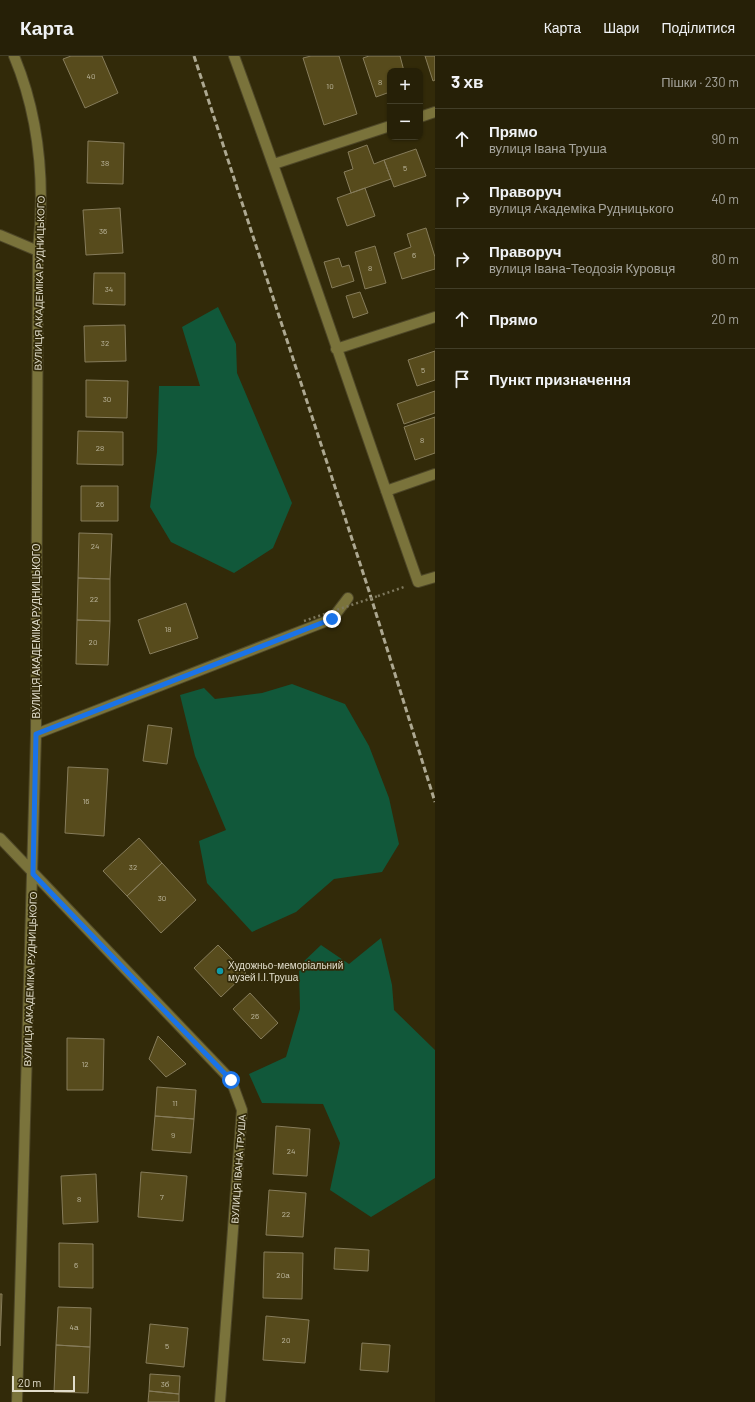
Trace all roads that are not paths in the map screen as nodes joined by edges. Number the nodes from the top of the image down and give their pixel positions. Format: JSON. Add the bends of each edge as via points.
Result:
{"nodes":[{"id":1,"x":14,"y":56,"type":"edge"},
{"id":2,"x":234,"y":56,"type":"edge"},
{"id":3,"x":435,"y":112,"type":"edge"},
{"id":4,"x":423,"y":115,"type":"edge"},
{"id":5,"x":387,"y":127,"type":"edge"},
{"id":6,"x":274,"y":164,"type":"junction"},
{"id":7,"x":0,"y":235,"type":"edge"},
{"id":8,"x":38,"y":252,"type":"junction"},
{"id":9,"x":435,"y":317,"type":"edge"},
{"id":10,"x":336,"y":349,"type":"junction"},
{"id":11,"x":435,"y":474,"type":"edge"},
{"id":12,"x":386,"y":491,"type":"junction"},
{"id":13,"x":435,"y":577,"type":"edge"},
{"id":14,"x":348,"y":598,"type":"dead end"},
{"id":15,"x":36,"y":734,"type":"junction"},
{"id":16,"x":0,"y":838,"type":"edge"},
{"id":17,"x":33,"y":874,"type":"junction"},
{"id":18,"x":18,"y":1402,"type":"edge"},
{"id":19,"x":220,"y":1402,"type":"edge"}],
"edges":[{"from":1,"to":8,"type":"street","name":"ВУЛИЦЯ АКАДЕМІКА РУДНИЦЬКОГО","via":[[34,115],[42,218]]},
{"from":2,"to":6,"type":"street"},
{"from":3,"to":4,"type":"street"},
{"from":5,"to":6,"type":"street"},
{"from":6,"to":10,"type":"street"},
{"from":7,"to":8,"type":"street"},
{"from":8,"to":15,"type":"street","name":"ВУЛИЦЯ АКАДЕМІКА РУДНИЦЬКОГО"},
{"from":9,"to":10,"type":"street"},
{"from":10,"to":12,"type":"street"},
{"from":11,"to":12,"type":"street"},
{"from":12,"to":13,"type":"street","via":[[418,582]]},
{"from":14,"to":15,"type":"street","via":[[332,619]]},
{"from":15,"to":17,"type":"street","name":"ВУЛИЦЯ АКАДЕМІКА РУДНИЦЬКОГО"},
{"from":16,"to":17,"type":"street","name":"ВУЛИЦЯ ІВАНА ТРУША"},
{"from":17,"to":18,"type":"street","name":"ВУЛИЦЯ АКАДЕМІКА РУДНИЦЬКОГО"},
{"from":17,"to":19,"type":"street","name":"ВУЛИЦЯ ІВАНА ТРУША","via":[[231,1080],[242,1110]]}]}
